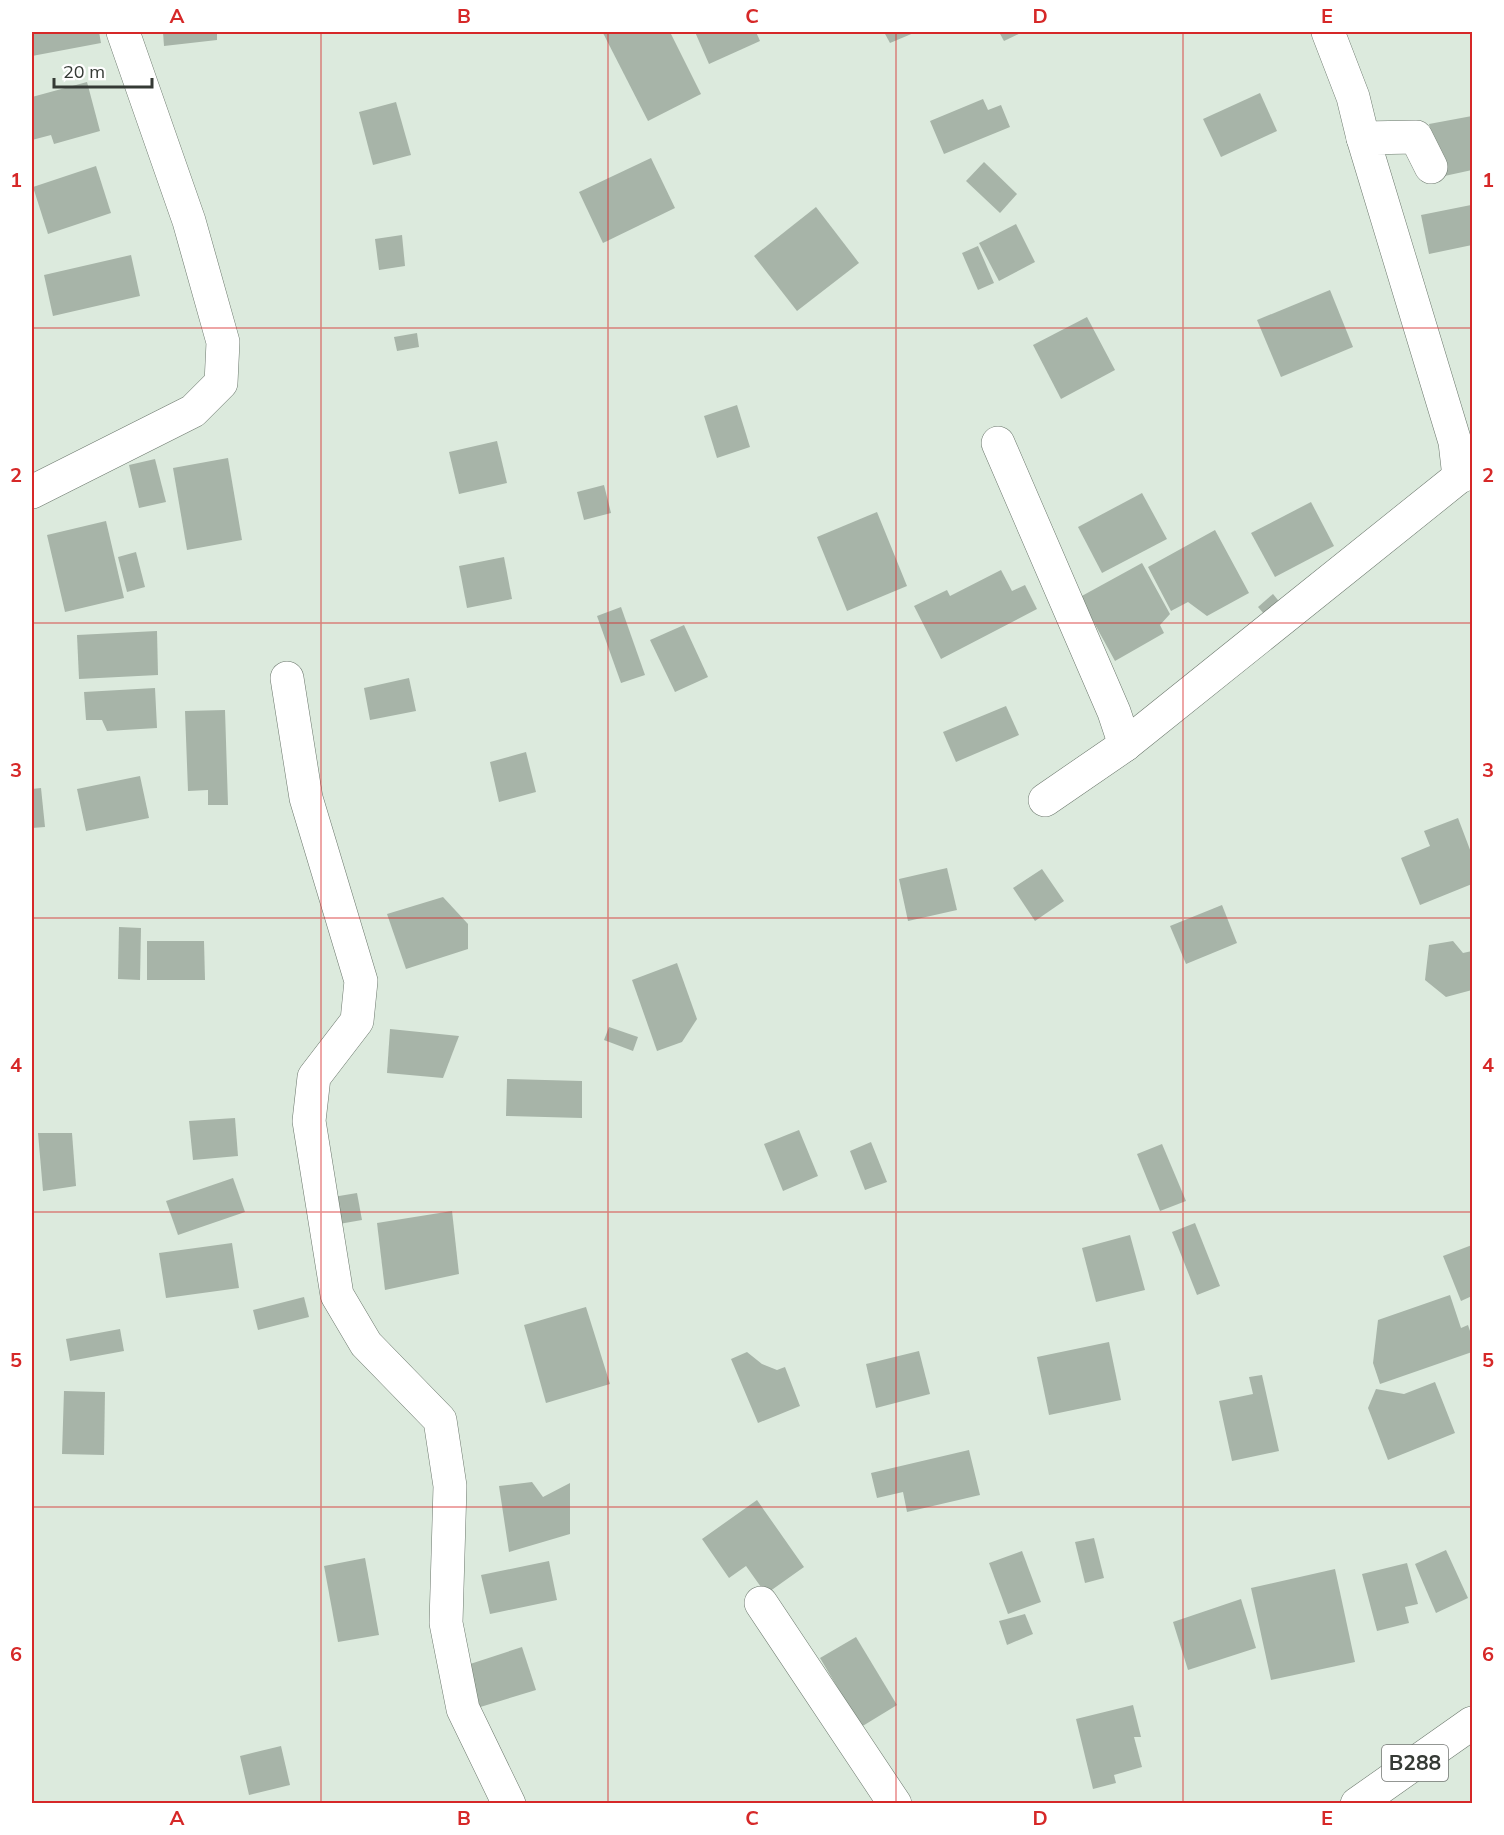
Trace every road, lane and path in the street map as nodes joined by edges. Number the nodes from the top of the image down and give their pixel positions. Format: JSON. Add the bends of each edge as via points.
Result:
{"nodes":[{"id":1,"x":123,"y":32,"type":"edge"},
{"id":2,"x":1328,"y":32,"type":"edge"},
{"id":3,"x":1363,"y":138,"type":"junction"},
{"id":4,"x":1431,"y":167,"type":"dead end"},
{"id":5,"x":998,"y":443,"type":"dead end"},
{"id":6,"x":1466,"y":474,"type":"edge"},
{"id":7,"x":32,"y":492,"type":"edge"},
{"id":8,"x":287,"y":678,"type":"dead end"},
{"id":9,"x":1125,"y":745,"type":"junction"},
{"id":10,"x":1045,"y":800,"type":"dead end"},
{"id":11,"x":761,"y":1603,"type":"dead end"},
{"id":12,"x":1473,"y":1723,"type":"edge"},
{"id":13,"x":509,"y":1803,"type":"edge"},
{"id":14,"x":895,"y":1803,"type":"edge"},
{"id":15,"x":1357,"y":1803,"type":"edge"}],
"edges":[{"from":1,"to":7,"type":"street","via":[[189,221],[220,331],[221,384],[193,411]]},
{"from":2,"to":3,"type":"street","via":[[1353,98]]},
{"from":3,"to":4,"type":"street","via":[[1416,137]]},
{"from":3,"to":6,"type":"street"},
{"from":5,"to":9,"type":"street"},
{"from":6,"to":9,"type":"street"},
{"from":8,"to":13,"type":"street","via":[[306,798],[361,981],[357,1021],[314,1077],[309,1121],[337,1295],[366,1344],[440,1420],[450,1486],[446,1623],[463,1709]]},
{"from":9,"to":10,"type":"street"},
{"from":11,"to":14,"type":"street"},
{"from":12,"to":15,"type":"street","number":"B288"}]}
